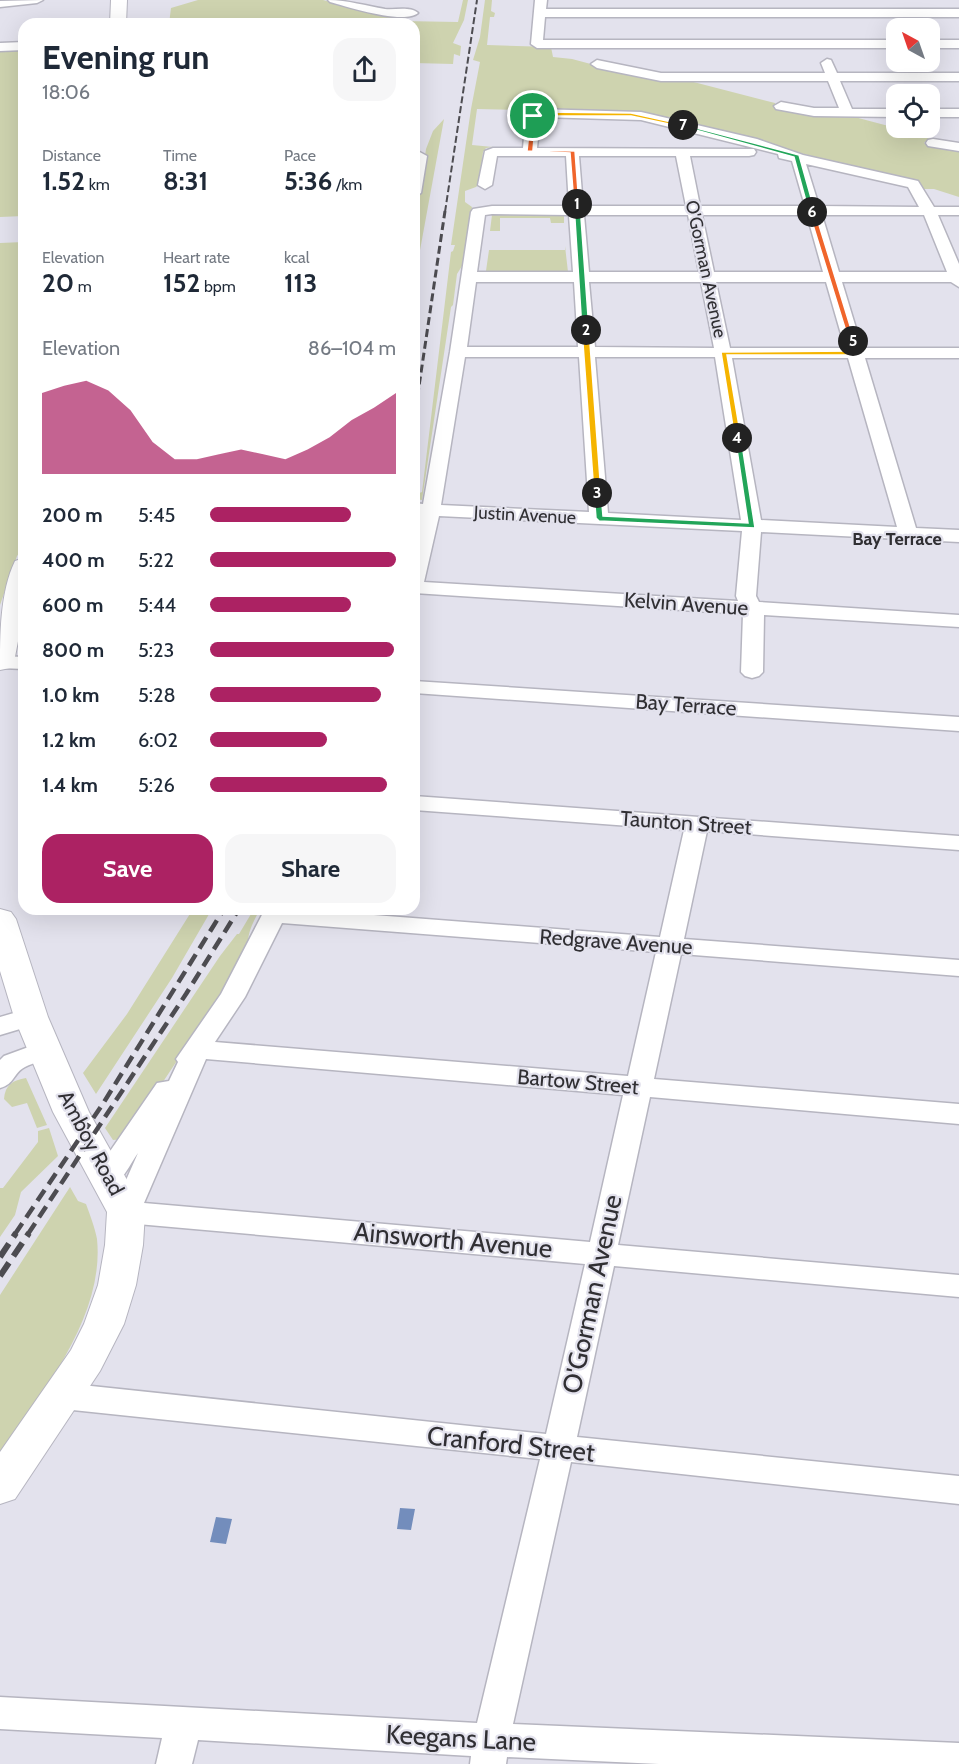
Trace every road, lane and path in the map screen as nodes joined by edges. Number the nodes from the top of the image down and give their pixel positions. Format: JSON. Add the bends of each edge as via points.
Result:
{"nodes":[{"id":1,"x":37,"y":0,"type":"edge"},
{"id":2,"x":119,"y":0,"type":"edge"},
{"id":3,"x":334,"y":0,"type":"edge"},
{"id":4,"x":415,"y":0,"type":"edge"},
{"id":5,"x":541,"y":0,"type":"edge"},
{"id":6,"x":801,"y":0,"type":"edge"},
{"id":7,"x":0,"y":4,"type":"edge"},
{"id":8,"x":540,"y":13,"type":"junction"},
{"id":9,"x":959,"y":14,"type":"edge"},
{"id":10,"x":118,"y":18,"type":"edge"},
{"id":11,"x":813,"y":29,"type":"junction"},
{"id":12,"x":886,"y":42,"type":"edge"},
{"id":13,"x":940,"y":44,"type":"edge"},
{"id":14,"x":959,"y":44,"type":"edge"},
{"id":15,"x":18,"y":46,"type":"edge"},
{"id":16,"x":0,"y":47,"type":"edge"},
{"id":17,"x":597,"y":64,"type":"dead end"},
{"id":18,"x":832,"y":77,"type":"junction"},
{"id":19,"x":959,"y":77,"type":"edge"},
{"id":20,"x":781,"y":106,"type":"dead end"},
{"id":21,"x":847,"y":112,"type":"junction"},
{"id":22,"x":886,"y":113,"type":"edge"},
{"id":23,"x":940,"y":113,"type":"edge"},
{"id":24,"x":959,"y":113,"type":"edge"},
{"id":25,"x":933,"y":142,"type":"dead end"},
{"id":26,"x":959,"y":147,"type":"edge"},
{"id":27,"x":530,"y":151,"type":"junction"},
{"id":28,"x":572,"y":151,"type":"junction"},
{"id":29,"x":682,"y":151,"type":"junction"},
{"id":30,"x":797,"y":156,"type":"junction"},
{"id":31,"x":485,"y":185,"type":"dead end"},
{"id":32,"x":577,"y":210,"type":"junction"},
{"id":33,"x":694,"y":210,"type":"junction"},
{"id":34,"x":811,"y":210,"type":"junction"},
{"id":35,"x":929,"y":211,"type":"junction"},
{"id":36,"x":959,"y":211,"type":"edge"},
{"id":37,"x":470,"y":277,"type":"junction"},
{"id":38,"x":582,"y":277,"type":"junction"},
{"id":39,"x":707,"y":277,"type":"junction"},
{"id":40,"x":832,"y":277,"type":"junction"},
{"id":41,"x":958,"y":279,"type":"edge"},
{"id":42,"x":458,"y":352,"type":"junction"},
{"id":43,"x":587,"y":353,"type":"junction"},
{"id":44,"x":723,"y":353,"type":"junction"},
{"id":45,"x":857,"y":353,"type":"junction"},
{"id":46,"x":959,"y":353,"type":"edge"},
{"id":47,"x":422,"y":510,"type":"edge"},
{"id":48,"x":599,"y":518,"type":"junction"},
{"id":49,"x":752,"y":526,"type":"junction"},
{"id":50,"x":420,"y":529,"type":"edge"},
{"id":51,"x":908,"y":534,"type":"junction"},
{"id":52,"x":959,"y":536,"type":"edge"},
{"id":53,"x":420,"y":585,"type":"edge"},
{"id":54,"x":18,"y":586,"type":"edge"},
{"id":55,"x":752,"y":608,"type":"junction"},
{"id":56,"x":959,"y":621,"type":"edge"},
{"id":57,"x":0,"y":662,"type":"edge"},
{"id":58,"x":18,"y":663,"type":"edge"},
{"id":59,"x":420,"y":687,"type":"edge"},
{"id":60,"x":752,"y":710,"type":"junction"},
{"id":61,"x":959,"y":724,"type":"edge"},
{"id":62,"x":420,"y":803,"type":"edge"},
{"id":63,"x":697,"y":824,"type":"junction"},
{"id":64,"x":959,"y":843,"type":"edge"},
{"id":65,"x":274,"y":915,"type":"edge"},
{"id":66,"x":310,"y":915,"type":"edge"},
{"id":67,"x":0,"y":919,"type":"edge"},
{"id":68,"x":670,"y":946,"type":"junction"},
{"id":69,"x":959,"y":968,"type":"edge"},
{"id":70,"x":8,"y":1025,"type":"edge"},
{"id":71,"x":196,"y":1049,"type":"junction"},
{"id":72,"x":45,"y":1050,"type":"junction"},
{"id":73,"x":0,"y":1079,"type":"edge"},
{"id":74,"x":638,"y":1087,"type":"junction"},
{"id":75,"x":959,"y":1114,"type":"edge"},
{"id":76,"x":107,"y":1176,"type":"junction"},
{"id":77,"x":126,"y":1212,"type":"junction"},
{"id":78,"x":601,"y":1253,"type":"junction"},
{"id":79,"x":959,"y":1286,"type":"edge"},
{"id":80,"x":63,"y":1396,"type":"junction"},
{"id":81,"x":558,"y":1450,"type":"junction"},
{"id":82,"x":0,"y":1486,"type":"edge"},
{"id":83,"x":959,"y":1490,"type":"edge"},
{"id":84,"x":0,"y":1713,"type":"edge"},
{"id":85,"x":184,"y":1722,"type":"junction"},
{"id":86,"x":489,"y":1752,"type":"edge"},
{"id":87,"x":791,"y":1758,"type":"edge"},
{"id":88,"x":959,"y":1760,"type":"edge"},
{"id":89,"x":174,"y":1764,"type":"edge"}],
"edges":[{"from":1,"to":7,"type":"street"},
{"from":2,"to":10,"type":"main road"},
{"from":3,"to":4,"type":"street","via":[[411,16]]},
{"from":5,"to":8,"type":"street"},
{"from":6,"to":11,"type":"street"},
{"from":8,"to":11,"type":"street"},
{"from":8,"to":11,"type":"street","via":[[537,44]]},
{"from":9,"to":11,"type":"street"},
{"from":11,"to":12,"type":"street"},
{"from":11,"to":18,"type":"street"},
{"from":13,"to":14,"type":"street"},
{"from":15,"to":16,"type":"street"},
{"from":17,"to":18,"type":"street","via":[[650,76]]},
{"from":18,"to":19,"type":"street"},
{"from":18,"to":21,"type":"street"},
{"from":20,"to":21,"type":"street"},
{"from":21,"to":22,"type":"street"},
{"from":23,"to":24,"type":"street"},
{"from":25,"to":26,"type":"street"},
{"from":27,"to":28,"type":"street"},
{"from":27,"to":30,"type":"street","via":[[536,113],[641,116]]},
{"from":27,"to":31,"type":"street","via":[[490,154]]},
{"from":28,"to":29,"type":"street"},
{"from":28,"to":32,"type":"street"},
{"from":29,"to":30,"type":"street"},
{"from":29,"to":33,"type":"street","name":"O'Gorman Avenue"},
{"from":30,"to":34,"type":"street"},
{"from":30,"to":35,"type":"street","via":[[913,184]]},
{"from":32,"to":33,"type":"street"},
{"from":32,"to":37,"type":"street","via":[[481,211],[477,216]]},
{"from":32,"to":38,"type":"street"},
{"from":33,"to":34,"type":"street"},
{"from":33,"to":39,"type":"street","name":"O'Gorman Avenue"},
{"from":34,"to":35,"type":"street"},
{"from":34,"to":40,"type":"street"},
{"from":35,"to":36,"type":"street"},
{"from":35,"to":41,"type":"street"},
{"from":37,"to":38,"type":"street"},
{"from":37,"to":42,"type":"street"},
{"from":38,"to":39,"type":"street"},
{"from":38,"to":43,"type":"street"},
{"from":39,"to":40,"type":"street"},
{"from":39,"to":44,"type":"street","name":"O'Gorman Avenue"},
{"from":40,"to":41,"type":"street"},
{"from":40,"to":45,"type":"street"},
{"from":42,"to":43,"type":"street"},
{"from":42,"to":47,"type":"street"},
{"from":43,"to":44,"type":"street"},
{"from":43,"to":48,"type":"street"},
{"from":44,"to":45,"type":"street"},
{"from":44,"to":49,"type":"street","name":"O'Gorman Avenue"},
{"from":45,"to":46,"type":"street"},
{"from":45,"to":51,"type":"street"},
{"from":47,"to":48,"type":"street","name":"Justin Avenue"},
{"from":47,"to":50,"type":"street"},
{"from":48,"to":49,"type":"street","name":"Justin Avenue"},
{"from":49,"to":51,"type":"street","name":"Justin Avenue"},
{"from":49,"to":55,"type":"street","name":"O'Gorman Avenue","via":[[746,596]]},
{"from":51,"to":52,"type":"street","name":"Justin Avenue"},
{"from":53,"to":55,"type":"street","name":"Kelvin Avenue"},
{"from":54,"to":57,"type":"main road"},
{"from":55,"to":56,"type":"street","name":"Kelvin Avenue"},
{"from":55,"to":60,"type":"street","name":"O'Gorman Avenue"},
{"from":57,"to":58,"type":"street"},
{"from":59,"to":60,"type":"street","name":"Bay Terrace"},
{"from":60,"to":61,"type":"street","name":"Bay Terrace"},
{"from":62,"to":63,"type":"street","name":"Taunton Street"},
{"from":63,"to":64,"type":"street","name":"Taunton Street"},
{"from":63,"to":68,"type":"street","name":"O'Gorman Avenue"},
{"from":65,"to":71,"type":"street","via":[[232,997]]},
{"from":66,"to":68,"type":"street","name":"Redgrave Avenue"},
{"from":67,"to":70,"type":"main road","name":"Amboy Road"},
{"from":68,"to":69,"type":"street","name":"Redgrave Avenue"},
{"from":68,"to":74,"type":"street","name":"O'Gorman Avenue"},
{"from":70,"to":72,"type":"main road","name":"Amboy Road"},
{"from":71,"to":74,"type":"street","name":"Bartow Street"},
{"from":71,"to":76,"type":"street"},
{"from":71,"to":77,"type":"street"},
{"from":72,"to":73,"type":"street","via":[[13,1062]]},
{"from":72,"to":76,"type":"main road","name":"Amboy Road","via":[[71,1112]]},
{"from":74,"to":75,"type":"street","name":"Bartow Street"},
{"from":74,"to":78,"type":"street","name":"O'Gorman Avenue"},
{"from":76,"to":77,"type":"main road","name":"Amboy Road"},
{"from":77,"to":78,"type":"street","name":"Ainsworth Avenue"},
{"from":77,"to":80,"type":"main road","name":"Amboy Road","via":[[117,1285],[104,1324]]},
{"from":78,"to":79,"type":"street","name":"Ainsworth Avenue"},
{"from":78,"to":81,"type":"street","name":"O'Gorman Avenue"},
{"from":80,"to":81,"type":"street","name":"Cranford Street"},
{"from":80,"to":82,"type":"main road","name":"Amboy Road"},
{"from":81,"to":83,"type":"street","name":"Cranford Street"},
{"from":81,"to":86,"type":"street","name":"O'Gorman Avenue"},
{"from":84,"to":85,"type":"street","name":"Keegans Lane"},
{"from":85,"to":86,"type":"street","name":"Keegans Lane"},
{"from":85,"to":89,"type":"street"},
{"from":86,"to":87,"type":"street","name":"Keegans Lane"},
{"from":87,"to":88,"type":"street","name":"Keegans Lane"}]}
